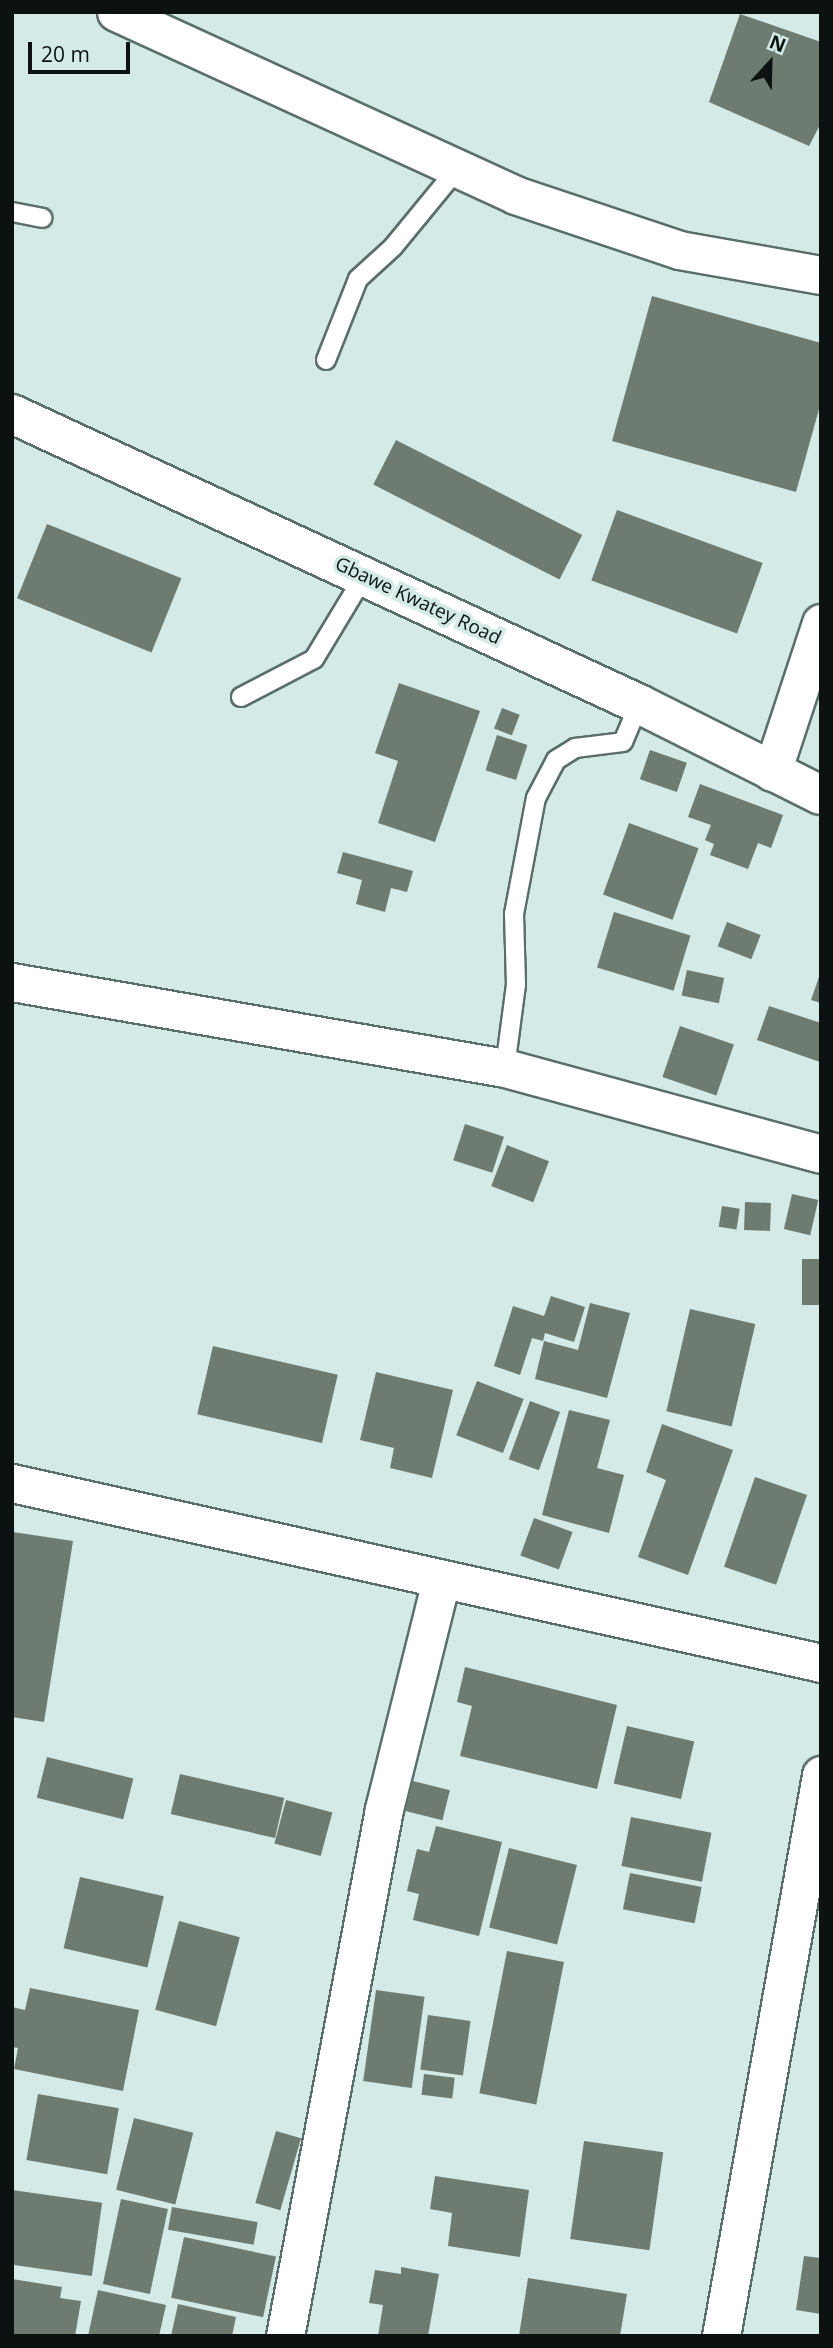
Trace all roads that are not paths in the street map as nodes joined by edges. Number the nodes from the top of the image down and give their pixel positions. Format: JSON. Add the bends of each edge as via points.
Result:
{"nodes":[{"id":1,"x":116,"y":12,"type":"edge"},
{"id":2,"x":458,"y":168,"type":"junction"},
{"id":3,"x":12,"y":212,"type":"edge"},
{"id":4,"x":42,"y":218,"type":"dead end"},
{"id":5,"x":821,"y":275,"type":"edge"},
{"id":6,"x":326,"y":360,"type":"dead end"},
{"id":7,"x":12,"y":414,"type":"edge"},
{"id":8,"x":364,"y":576,"type":"junction"},
{"id":9,"x":821,"y":623,"type":"edge"},
{"id":10,"x":241,"y":697,"type":"dead end"},
{"id":11,"x":639,"y":704,"type":"junction"},
{"id":12,"x":772,"y":772,"type":"junction"},
{"id":13,"x":821,"y":795,"type":"edge"},
{"id":14,"x":12,"y":982,"type":"edge"},
{"id":15,"x":505,"y":1068,"type":"junction"},
{"id":16,"x":821,"y":1154,"type":"edge"},
{"id":17,"x":12,"y":1483,"type":"edge"},
{"id":18,"x":441,"y":1580,"type":"junction"},
{"id":19,"x":821,"y":1663,"type":"edge"},
{"id":20,"x":821,"y":1775,"type":"edge"},
{"id":21,"x":285,"y":2336,"type":"edge"},
{"id":22,"x":720,"y":2336,"type":"edge"}],
"edges":[{"from":1,"to":2,"type":"street"},
{"from":2,"to":5,"type":"street","via":[[528,200],[679,250]]},
{"from":2,"to":6,"type":"lane","via":[[393,247],[358,279]]},
{"from":3,"to":4,"type":"lane"},
{"from":7,"to":8,"type":"street","name":"Gbawe Kwatey Road"},
{"from":8,"to":10,"type":"lane","via":[[314,659]]},
{"from":8,"to":11,"type":"street","name":"Gbawe Kwatey Road"},
{"from":9,"to":12,"type":"street"},
{"from":11,"to":12,"type":"street","name":"Gbawe Kwatey Road"},
{"from":11,"to":15,"type":"lane","via":[[623,742],[575,748],[556,760],[536,797],[514,914],[516,985]]},
{"from":12,"to":13,"type":"street","name":"Gbawe Kwatey Road"},
{"from":14,"to":15,"type":"street"},
{"from":15,"to":16,"type":"street"},
{"from":17,"to":18,"type":"street"},
{"from":18,"to":19,"type":"street"},
{"from":18,"to":21,"type":"street","via":[[382,1822]]},
{"from":20,"to":22,"type":"street"}]}
